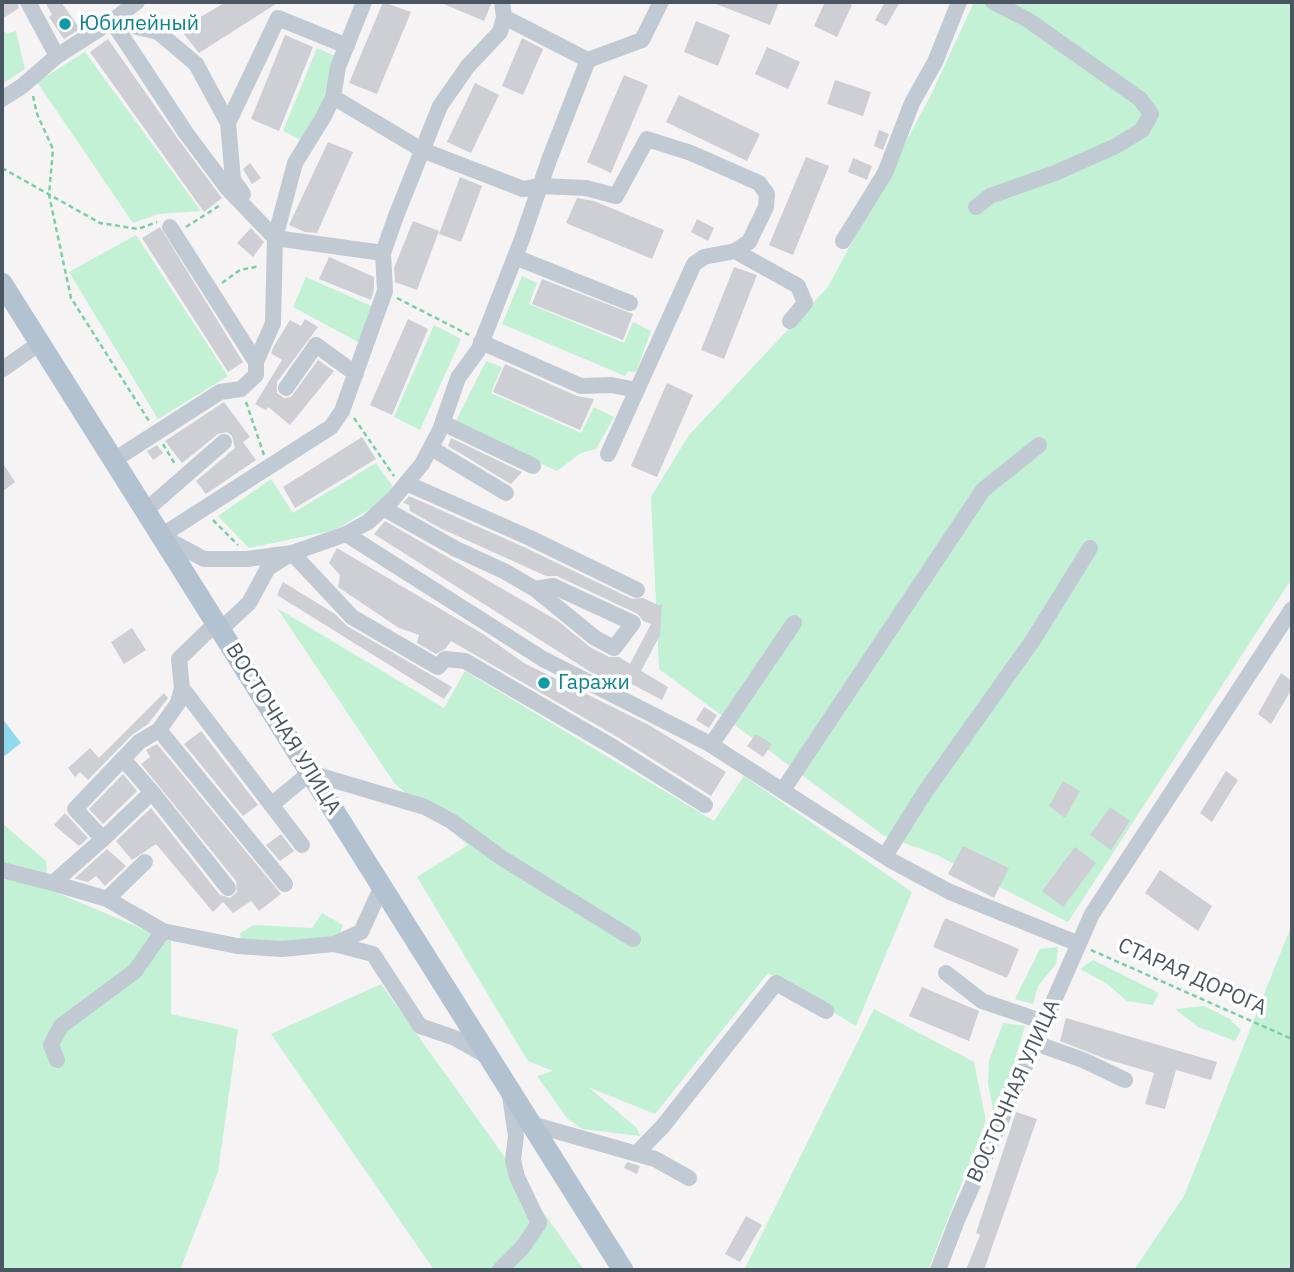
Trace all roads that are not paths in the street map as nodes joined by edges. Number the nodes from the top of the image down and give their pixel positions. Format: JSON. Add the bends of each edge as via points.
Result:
{"nodes":[{"id":1,"x":28,"y":2,"type":"edge"},
{"id":2,"x":137,"y":2,"type":"edge"},
{"id":3,"x":364,"y":2,"type":"edge"},
{"id":4,"x":661,"y":2,"type":"edge"},
{"id":5,"x":959,"y":2,"type":"edge"},
{"id":6,"x":993,"y":2,"type":"edge"},
{"id":7,"x":503,"y":10,"type":"edge"},
{"id":8,"x":112,"y":21,"type":"junction"},
{"id":9,"x":347,"y":46,"type":"junction"},
{"id":10,"x":57,"y":56,"type":"junction"},
{"id":11,"x":588,"y":60,"type":"junction"},
{"id":12,"x":333,"y":97,"type":"junction"},
{"id":13,"x":2,"y":99,"type":"edge"},
{"id":14,"x":228,"y":123,"type":"junction"},
{"id":15,"x":422,"y":150,"type":"junction"},
{"id":16,"x":540,"y":186,"type":"junction"},
{"id":17,"x":976,"y":207,"type":"dead end"},
{"id":18,"x":172,"y":230,"type":"road end"},
{"id":19,"x":275,"y":238,"type":"junction"},
{"id":20,"x":843,"y":241,"type":"dead end"},
{"id":21,"x":735,"y":251,"type":"junction"},
{"id":22,"x":383,"y":253,"type":"junction"},
{"id":23,"x":515,"y":257,"type":"junction"},
{"id":24,"x":4,"y":292,"type":"edge"},
{"id":25,"x":630,"y":303,"type":"dead end"},
{"id":26,"x":790,"y":321,"type":"dead end"},
{"id":27,"x":481,"y":342,"type":"junction"},
{"id":28,"x":40,"y":343,"type":"junction"},
{"id":29,"x":257,"y":362,"type":"junction"},
{"id":30,"x":3,"y":369,"type":"edge"},
{"id":31,"x":356,"y":373,"type":"junction"},
{"id":32,"x":286,"y":388,"type":"dead end"},
{"id":33,"x":637,"y":390,"type":"junction"},
{"id":34,"x":443,"y":423,"type":"junction"},
{"id":35,"x":224,"y":442,"type":"dead end"},
{"id":36,"x":1039,"y":445,"type":"dead end"},
{"id":37,"x":431,"y":448,"type":"junction"},
{"id":38,"x":608,"y":454,"type":"dead end"},
{"id":39,"x":114,"y":460,"type":"junction"},
{"id":40,"x":533,"y":466,"type":"dead end"},
{"id":41,"x":404,"y":485,"type":"junction"},
{"id":42,"x":506,"y":493,"type":"dead end"},
{"id":43,"x":383,"y":508,"type":"junction"},
{"id":44,"x":145,"y":511,"type":"junction"},
{"id":45,"x":346,"y":534,"type":"junction"},
{"id":46,"x":161,"y":536,"type":"junction"},
{"id":47,"x":1090,"y":548,"type":"dead end"},
{"id":48,"x":292,"y":553,"type":"junction"},
{"id":49,"x":535,"y":589,"type":"junction"},
{"id":50,"x":637,"y":590,"type":"dead end"},
{"id":51,"x":1292,"y":609,"type":"edge"},
{"id":52,"x":794,"y":623,"type":"dead end"},
{"id":53,"x":218,"y":626,"type":"junction"},
{"id":54,"x":181,"y":688,"type":"junction"},
{"id":55,"x":159,"y":730,"type":"junction"},
{"id":56,"x":711,"y":744,"type":"junction"},
{"id":57,"x":123,"y":759,"type":"junction"},
{"id":58,"x":310,"y":773,"type":"junction"},
{"id":59,"x":783,"y":790,"type":"junction"},
{"id":60,"x":152,"y":792,"type":"junction"},
{"id":61,"x":271,"y":805,"type":"junction"},
{"id":62,"x":705,"y":805,"type":"dead end"},
{"id":63,"x":103,"y":839,"type":"junction"},
{"id":64,"x":302,"y":845,"type":"dead end"},
{"id":65,"x":885,"y":856,"type":"junction"},
{"id":66,"x":145,"y":862,"type":"dead end"},
{"id":67,"x":2,"y":870,"type":"edge"},
{"id":68,"x":53,"y":883,"type":"junction"},
{"id":69,"x":285,"y":884,"type":"dead end"},
{"id":70,"x":382,"y":886,"type":"junction"},
{"id":71,"x":228,"y":888,"type":"dead end"},
{"id":72,"x":107,"y":899,"type":"junction"},
{"id":73,"x":163,"y":931,"type":"junction"},
{"id":74,"x":633,"y":939,"type":"dead end"},
{"id":75,"x":334,"y":944,"type":"junction"},
{"id":76,"x":1079,"y":944,"type":"junction"},
{"id":77,"x":946,"y":973,"type":"dead end"},
{"id":78,"x":826,"y":1011,"type":"dead end"},
{"id":79,"x":1044,"y":1022,"type":"junction"},
{"id":80,"x":1035,"y":1044,"type":"junction"},
{"id":81,"x":489,"y":1057,"type":"junction"},
{"id":82,"x":57,"y":1060,"type":"dead end"},
{"id":83,"x":1125,"y":1080,"type":"dead end"},
{"id":84,"x":510,"y":1090,"type":"junction"},
{"id":85,"x":531,"y":1124,"type":"junction"},
{"id":86,"x":636,"y":1154,"type":"junction"},
{"id":87,"x":689,"y":1178,"type":"dead end"},
{"id":88,"x":500,"y":1270,"type":"edge"},
{"id":89,"x":623,"y":1270,"type":"edge"},
{"id":90,"x":938,"y":1270,"type":"edge"}],
"edges":[{"from":1,"to":10,"type":"street"},
{"from":2,"to":8,"type":"street"},
{"from":3,"to":9,"type":"street"},
{"from":4,"to":11,"type":"street","via":[[642,40]]},
{"from":5,"to":20,"type":"street","via":[[885,173]]},
{"from":6,"to":17,"type":"street","via":[[1028,20],[1140,99],[1151,114],[1142,130],[1116,146],[989,197]]},
{"from":7,"to":11,"type":"street"},
{"from":7,"to":15,"type":"street","via":[[500,32],[468,65],[440,106]]},
{"from":8,"to":10,"type":"street"},
{"from":8,"to":14,"type":"street","via":[[158,32],[196,64]]},
{"from":8,"to":19,"type":"street","via":[[227,188]]},
{"from":9,"to":12,"type":"street"},
{"from":9,"to":14,"type":"street","via":[[278,18]]},
{"from":10,"to":13,"type":"street"},
{"from":11,"to":16,"type":"street"},
{"from":12,"to":15,"type":"street"},
{"from":12,"to":19,"type":"street","via":[[295,163]]},
{"from":14,"to":19,"type":"street","via":[[233,180]]},
{"from":15,"to":16,"type":"street","via":[[523,189]]},
{"from":15,"to":22,"type":"street"},
{"from":16,"to":21,"type":"street","via":[[586,188],[616,196],[647,139],[669,146],[759,183],[767,194],[766,207],[749,242]]},
{"from":16,"to":23,"type":"street"},
{"from":18,"to":29,"type":"street"},
{"from":19,"to":22,"type":"street"},
{"from":19,"to":29,"type":"street","via":[[273,323]]},
{"from":21,"to":26,"type":"street","via":[[798,286],[805,303]]},
{"from":21,"to":33,"type":"street","via":[[704,257],[694,264]]},
{"from":22,"to":31,"type":"street","via":[[385,291]]},
{"from":23,"to":25,"type":"street"},
{"from":23,"to":27,"type":"street"},
{"from":24,"to":28,"type":"main road","name":"ВОСТОЧНАЯ УЛИЦА"},
{"from":27,"to":33,"type":"street","via":[[581,386],[611,384]]},
{"from":27,"to":34,"type":"street","via":[[458,377]]},
{"from":28,"to":30,"type":"street"},
{"from":28,"to":39,"type":"main road","name":"ВОСТОЧНАЯ УЛИЦА"},
{"from":29,"to":39,"type":"street","via":[[256,375],[241,389],[219,392]]},
{"from":31,"to":32,"type":"street","via":[[316,345]]},
{"from":31,"to":46,"type":"street","via":[[331,427]]},
{"from":33,"to":38,"type":"street"},
{"from":34,"to":37,"type":"street"},
{"from":34,"to":40,"type":"street"},
{"from":35,"to":44,"type":"street"},
{"from":36,"to":59,"type":"street","via":[[983,490]]},
{"from":37,"to":41,"type":"street"},
{"from":37,"to":42,"type":"street"},
{"from":39,"to":44,"type":"main road","name":"ВОСТОЧНАЯ УЛИЦА"},
{"from":41,"to":43,"type":"street"},
{"from":41,"to":50,"type":"street"},
{"from":43,"to":45,"type":"street"},
{"from":43,"to":49,"type":"street"},
{"from":44,"to":46,"type":"main road","name":"ВОСТОЧНАЯ УЛИЦА"},
{"from":45,"to":48,"type":"street"},
{"from":45,"to":56,"type":"street","via":[[543,659]]},
{"from":46,"to":48,"type":"street","via":[[204,559]]},
{"from":46,"to":53,"type":"main road","name":"ВОСТОЧНАЯ УЛИЦА"},
{"from":47,"to":65,"type":"street","via":[[1033,640],[923,794]]},
{"from":48,"to":53,"type":"street","via":[[268,568],[249,603]]},
{"from":48,"to":62,"type":"street","via":[[352,617],[438,667],[445,659],[465,661]]},
{"from":49,"to":49,"type":"street","via":[[553,586],[634,623],[614,648]]},
{"from":51,"to":76,"type":"street","name":"ВОСТОЧНАЯ УЛИЦА","via":[[1092,914]]},
{"from":52,"to":56,"type":"street"},
{"from":53,"to":54,"type":"street","via":[[179,659]]},
{"from":53,"to":58,"type":"main road","name":"ВОСТОЧНАЯ УЛИЦА"},
{"from":54,"to":55,"type":"street"},
{"from":54,"to":61,"type":"street"},
{"from":55,"to":57,"type":"street"},
{"from":55,"to":69,"type":"street"},
{"from":56,"to":59,"type":"street"},
{"from":57,"to":60,"type":"street"},
{"from":57,"to":63,"type":"street","via":[[75,809]]},
{"from":58,"to":61,"type":"street"},
{"from":58,"to":70,"type":"main road","name":"ВОСТОЧНАЯ УЛИЦА"},
{"from":58,"to":74,"type":"street","via":[[425,807]]},
{"from":59,"to":65,"type":"street"},
{"from":60,"to":63,"type":"street"},
{"from":60,"to":71,"type":"street"},
{"from":61,"to":64,"type":"street"},
{"from":63,"to":68,"type":"street"},
{"from":65,"to":76,"type":"street","via":[[950,892]]},
{"from":66,"to":72,"type":"street"},
{"from":67,"to":68,"type":"street"},
{"from":68,"to":72,"type":"street"},
{"from":70,"to":75,"type":"street","via":[[361,932]]},
{"from":70,"to":81,"type":"main road","name":"ВОСТОЧНАЯ УЛИЦА"},
{"from":72,"to":73,"type":"street"},
{"from":73,"to":75,"type":"street","via":[[237,946]]},
{"from":73,"to":82,"type":"street","via":[[135,971],[61,1026],[51,1045]]},
{"from":75,"to":81,"type":"street","via":[[373,954],[420,1026]]},
{"from":76,"to":79,"type":"street","name":"ВОСТОЧНАЯ УЛИЦА"},
{"from":77,"to":79,"type":"street","via":[[982,1001]]},
{"from":78,"to":86,"type":"street","via":[[776,984]]},
{"from":79,"to":80,"type":"street","name":"ВОСТОЧНАЯ УЛИЦА"},
{"from":80,"to":83,"type":"street"},
{"from":80,"to":90,"type":"street","name":"ВОСТОЧНАЯ УЛИЦА"},
{"from":81,"to":84,"type":"main road","name":"ВОСТОЧНАЯ УЛИЦА"},
{"from":84,"to":85,"type":"main road","name":"ВОСТОЧНАЯ УЛИЦА"},
{"from":84,"to":88,"type":"street","via":[[516,1136],[513,1160],[539,1223]]},
{"from":85,"to":86,"type":"street"},
{"from":85,"to":89,"type":"main road","name":"ВОСТОЧНАЯ УЛИЦА"},
{"from":86,"to":87,"type":"street"}]}
